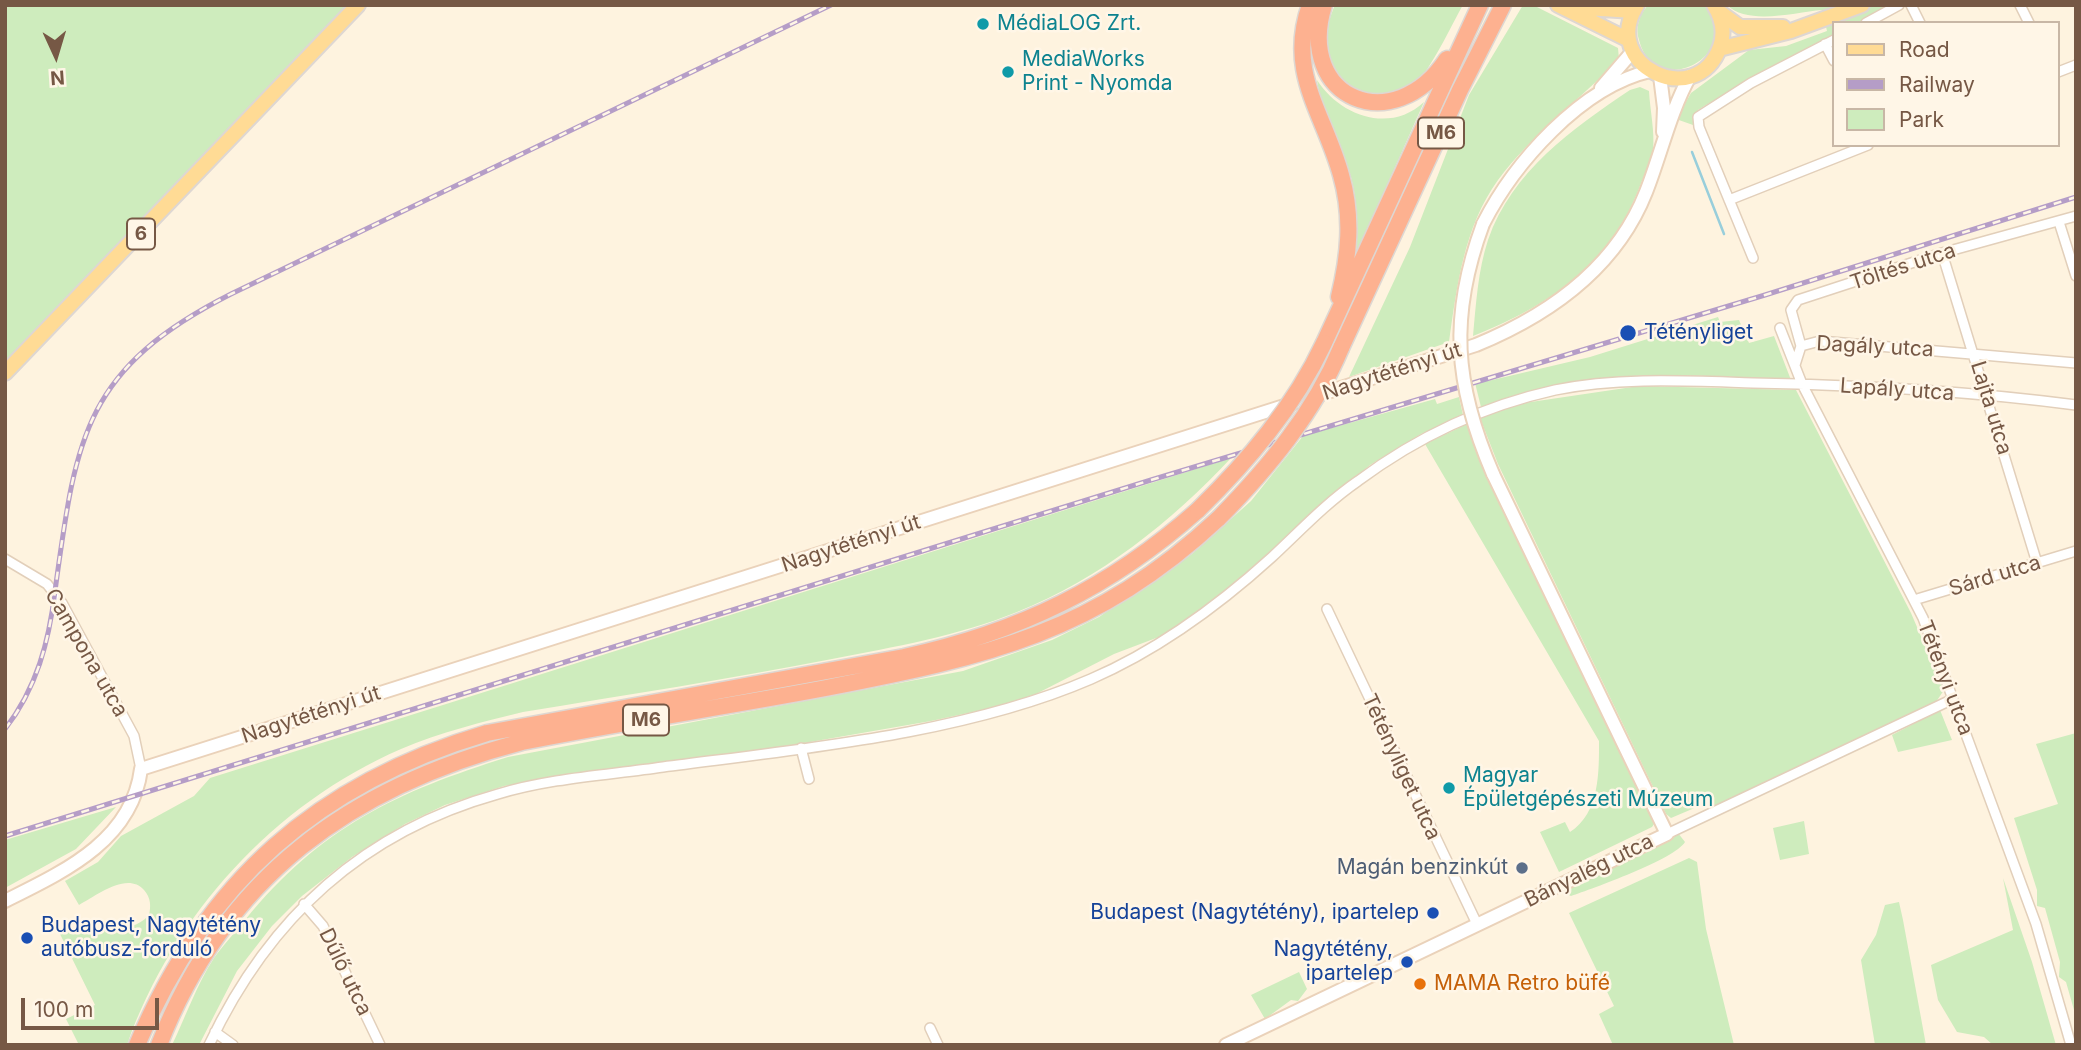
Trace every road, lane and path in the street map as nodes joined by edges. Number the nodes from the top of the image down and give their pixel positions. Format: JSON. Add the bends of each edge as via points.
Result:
{"nodes":[{"id":1,"x":358,"y":5,"type":"edge"},
{"id":2,"x":1310,"y":5,"type":"edge"},
{"id":3,"x":1324,"y":5,"type":"edge"},
{"id":4,"x":1558,"y":5,"type":"edge"},
{"id":5,"x":1862,"y":5,"type":"edge"},
{"id":6,"x":1899,"y":5,"type":"edge"},
{"id":7,"x":1911,"y":5,"type":"edge"},
{"id":8,"x":2020,"y":5,"type":"edge"},
{"id":9,"x":1501,"y":8,"type":"edge"},
{"id":10,"x":1636,"y":8,"type":"edge"},
{"id":11,"x":1716,"y":8,"type":"edge"},
{"id":12,"x":1478,"y":11,"type":"edge"},
{"id":13,"x":1870,"y":21,"type":"edge"},
{"id":14,"x":1919,"y":21,"type":"edge"},
{"id":15,"x":2028,"y":21,"type":"edge"},
{"id":16,"x":1810,"y":24,"type":"junction"},
{"id":17,"x":1830,"y":42,"type":"edge"},
{"id":18,"x":1631,"y":46,"type":"junction"},
{"id":19,"x":1719,"y":49,"type":"junction"},
{"id":20,"x":1655,"y":73,"type":"junction"},
{"id":21,"x":1690,"y":76,"type":"junction"},
{"id":22,"x":1590,"y":100,"type":"junction"},
{"id":23,"x":1663,"y":143,"type":"junction"},
{"id":24,"x":1863,"y":147,"type":"edge"},
{"id":25,"x":1729,"y":200,"type":"junction"},
{"id":26,"x":2076,"y":216,"type":"edge"},
{"id":27,"x":2059,"y":222,"type":"junction"},
{"id":28,"x":1942,"y":253,"type":"junction"},
{"id":29,"x":1753,"y":258,"type":"dead end"},
{"id":30,"x":2076,"y":276,"type":"edge"},
{"id":31,"x":1780,"y":328,"type":"dead end"},
{"id":32,"x":1327,"y":337,"type":"junction"},
{"id":33,"x":1801,"y":346,"type":"junction"},
{"id":34,"x":1974,"y":352,"type":"junction"},
{"id":35,"x":2076,"y":363,"type":"edge"},
{"id":36,"x":1795,"y":365,"type":"junction"},
{"id":37,"x":5,"y":373,"type":"edge"},
{"id":38,"x":1802,"y":384,"type":"junction"},
{"id":39,"x":1987,"y":395,"type":"junction"},
{"id":40,"x":2076,"y":405,"type":"edge"},
{"id":41,"x":2076,"y":551,"type":"edge"},
{"id":42,"x":5,"y":559,"type":"edge"},
{"id":43,"x":2037,"y":563,"type":"junction"},
{"id":44,"x":1914,"y":600,"type":"junction"},
{"id":45,"x":1326,"y":609,"type":"dead end"},
{"id":46,"x":1953,"y":699,"type":"junction"},
{"id":47,"x":801,"y":748,"type":"junction"},
{"id":48,"x":141,"y":769,"type":"junction"},
{"id":49,"x":809,"y":779,"type":"dead end"},
{"id":50,"x":1667,"y":834,"type":"junction"},
{"id":51,"x":5,"y":901,"type":"edge"},
{"id":52,"x":304,"y":904,"type":"junction"},
{"id":53,"x":1477,"y":924,"type":"junction"},
{"id":54,"x":930,"y":1028,"type":"dead end"},
{"id":55,"x":215,"y":1032,"type":"junction"},
{"id":56,"x":137,"y":1045,"type":"edge"},
{"id":57,"x":159,"y":1045,"type":"edge"},
{"id":58,"x":209,"y":1045,"type":"edge"},
{"id":59,"x":233,"y":1045,"type":"edge"},
{"id":60,"x":380,"y":1045,"type":"edge"},
{"id":61,"x":938,"y":1045,"type":"edge"},
{"id":62,"x":1226,"y":1045,"type":"edge"},
{"id":63,"x":2071,"y":1045,"type":"edge"}],
"edges":[{"from":1,"to":37,"type":"main road","number":"6"},
{"from":2,"to":32,"type":"highway","via":[[1302,46],[1304,76],[1337,160],[1349,226],[1347,263]]},
{"from":3,"to":12,"type":"highway","via":[[1317,41],[1327,74],[1352,96],[1372,102],[1398,100],[1423,89]]},
{"from":4,"to":10,"type":"main road","via":[[1611,11]]},
{"from":4,"to":18,"type":"main road"},
{"from":5,"to":16,"type":"main road"},
{"from":6,"to":13,"type":"street"},
{"from":7,"to":14,"type":"street"},
{"from":8,"to":15,"type":"street"},
{"from":9,"to":57,"type":"highway","number":"M6","bridge":true,"via":[[1310,408],[1262,471],[1180,553],[1068,623],[1008,647],[914,671],[522,742],[460,759],[397,784],[313,836],[261,884],[201,962]]},
{"from":10,"to":18,"type":"main road"},
{"from":11,"to":16,"type":"main road","via":[[1740,27]]},
{"from":11,"to":19,"type":"main road","via":[[1722,25]]},
{"from":12,"to":32,"type":"highway","number":"M6"},
{"from":16,"to":19,"type":"main road"},
{"from":17,"to":25,"type":"street","via":[[1698,117]]},
{"from":18,"to":20,"type":"main road"},
{"from":18,"to":22,"type":"main road"},
{"from":19,"to":21,"type":"main road","via":[[1704,69]]},
{"from":20,"to":21,"type":"main road"},
{"from":20,"to":22,"type":"main road","via":[[1619,82]]},
{"from":20,"to":23,"type":"main road","name":"Nagytétényi út","via":[[1664,108]]},
{"from":21,"to":23,"type":"main road","name":"Nagytétényi út"},
{"from":22,"to":50,"type":"main road","bridge":true,"via":[[1527,156],[1483,223],[1466,277],[1459,354],[1471,419],[1493,474]]},
{"from":23,"to":48,"type":"main road","name":"Nagytétényi út","via":[[1645,195],[1598,267],[1555,305],[1498,336]]},
{"from":24,"to":25,"type":"street"},
{"from":25,"to":29,"type":"street"},
{"from":26,"to":27,"type":"street","name":"Töltés utca"},
{"from":27,"to":28,"type":"street","name":"Töltés utca"},
{"from":27,"to":30,"type":"street"},
{"from":28,"to":33,"type":"street","name":"Töltés utca","via":[[1798,300],[1791,318]]},
{"from":28,"to":34,"type":"street","name":"Lajta utca"},
{"from":31,"to":36,"type":"street","name":"Tétényi utca"},
{"from":32,"to":56,"type":"highway","number":"M6","bridge":true,"via":[[1303,383],[1259,445],[1198,510],[1148,552],[1046,612],[971,641],[521,726],[454,743],[390,768],[325,805],[236,885],[183,952]]},
{"from":33,"to":34,"type":"street","name":"Dagály utca","via":[[1820,341]]},
{"from":33,"to":36,"type":"street"},
{"from":34,"to":35,"type":"street","name":"Dagály utca"},
{"from":34,"to":39,"type":"street","name":"Lajta utca"},
{"from":36,"to":38,"type":"street","name":"Tétényi utca"},
{"from":38,"to":39,"type":"street","name":"Lapály utca"},
{"from":38,"to":44,"type":"street","name":"Tétényi utca"},
{"from":38,"to":47,"type":"street","name":"Lapály utca","via":[[1596,384],[1486,410],[1414,444],[1366,475],[1210,609],[1114,668],[1001,711]]},
{"from":39,"to":40,"type":"street","name":"Lapály utca"},
{"from":39,"to":43,"type":"street","name":"Lajta utca"},
{"from":41,"to":43,"type":"street","name":"Sárd utca"},
{"from":42,"to":48,"type":"street","name":"Campona utca","via":[[47,584],[62,603],[134,736]]},
{"from":43,"to":44,"type":"street","name":"Sárd utca"},
{"from":44,"to":46,"type":"street","name":"Tétényi utca"},
{"from":45,"to":53,"type":"street","name":"Tétényliget utca"},
{"from":46,"to":50,"type":"street","name":"Bányalég utca"},
{"from":46,"to":63,"type":"street","name":"Tétényi utca","via":[[2036,925]]},
{"from":47,"to":49,"type":"street"},
{"from":47,"to":52,"type":"street","name":"Lapály utca","via":[[500,793],[405,830],[336,875]]},
{"from":48,"to":51,"type":"main road","via":[[131,801],[102,844],[66,870]]},
{"from":50,"to":53,"type":"main road","name":"Bányalég utca"},
{"from":52,"to":55,"type":"street","name":"Lapály utca","via":[[238,985]]},
{"from":52,"to":60,"type":"street","name":"Dűlő utca","via":[[323,926]]},
{"from":53,"to":62,"type":"main road","name":"Bányalég utca"},
{"from":54,"to":61,"type":"street"},
{"from":55,"to":58,"type":"street","name":"Lapály utca"},
{"from":55,"to":59,"type":"street"}]}
